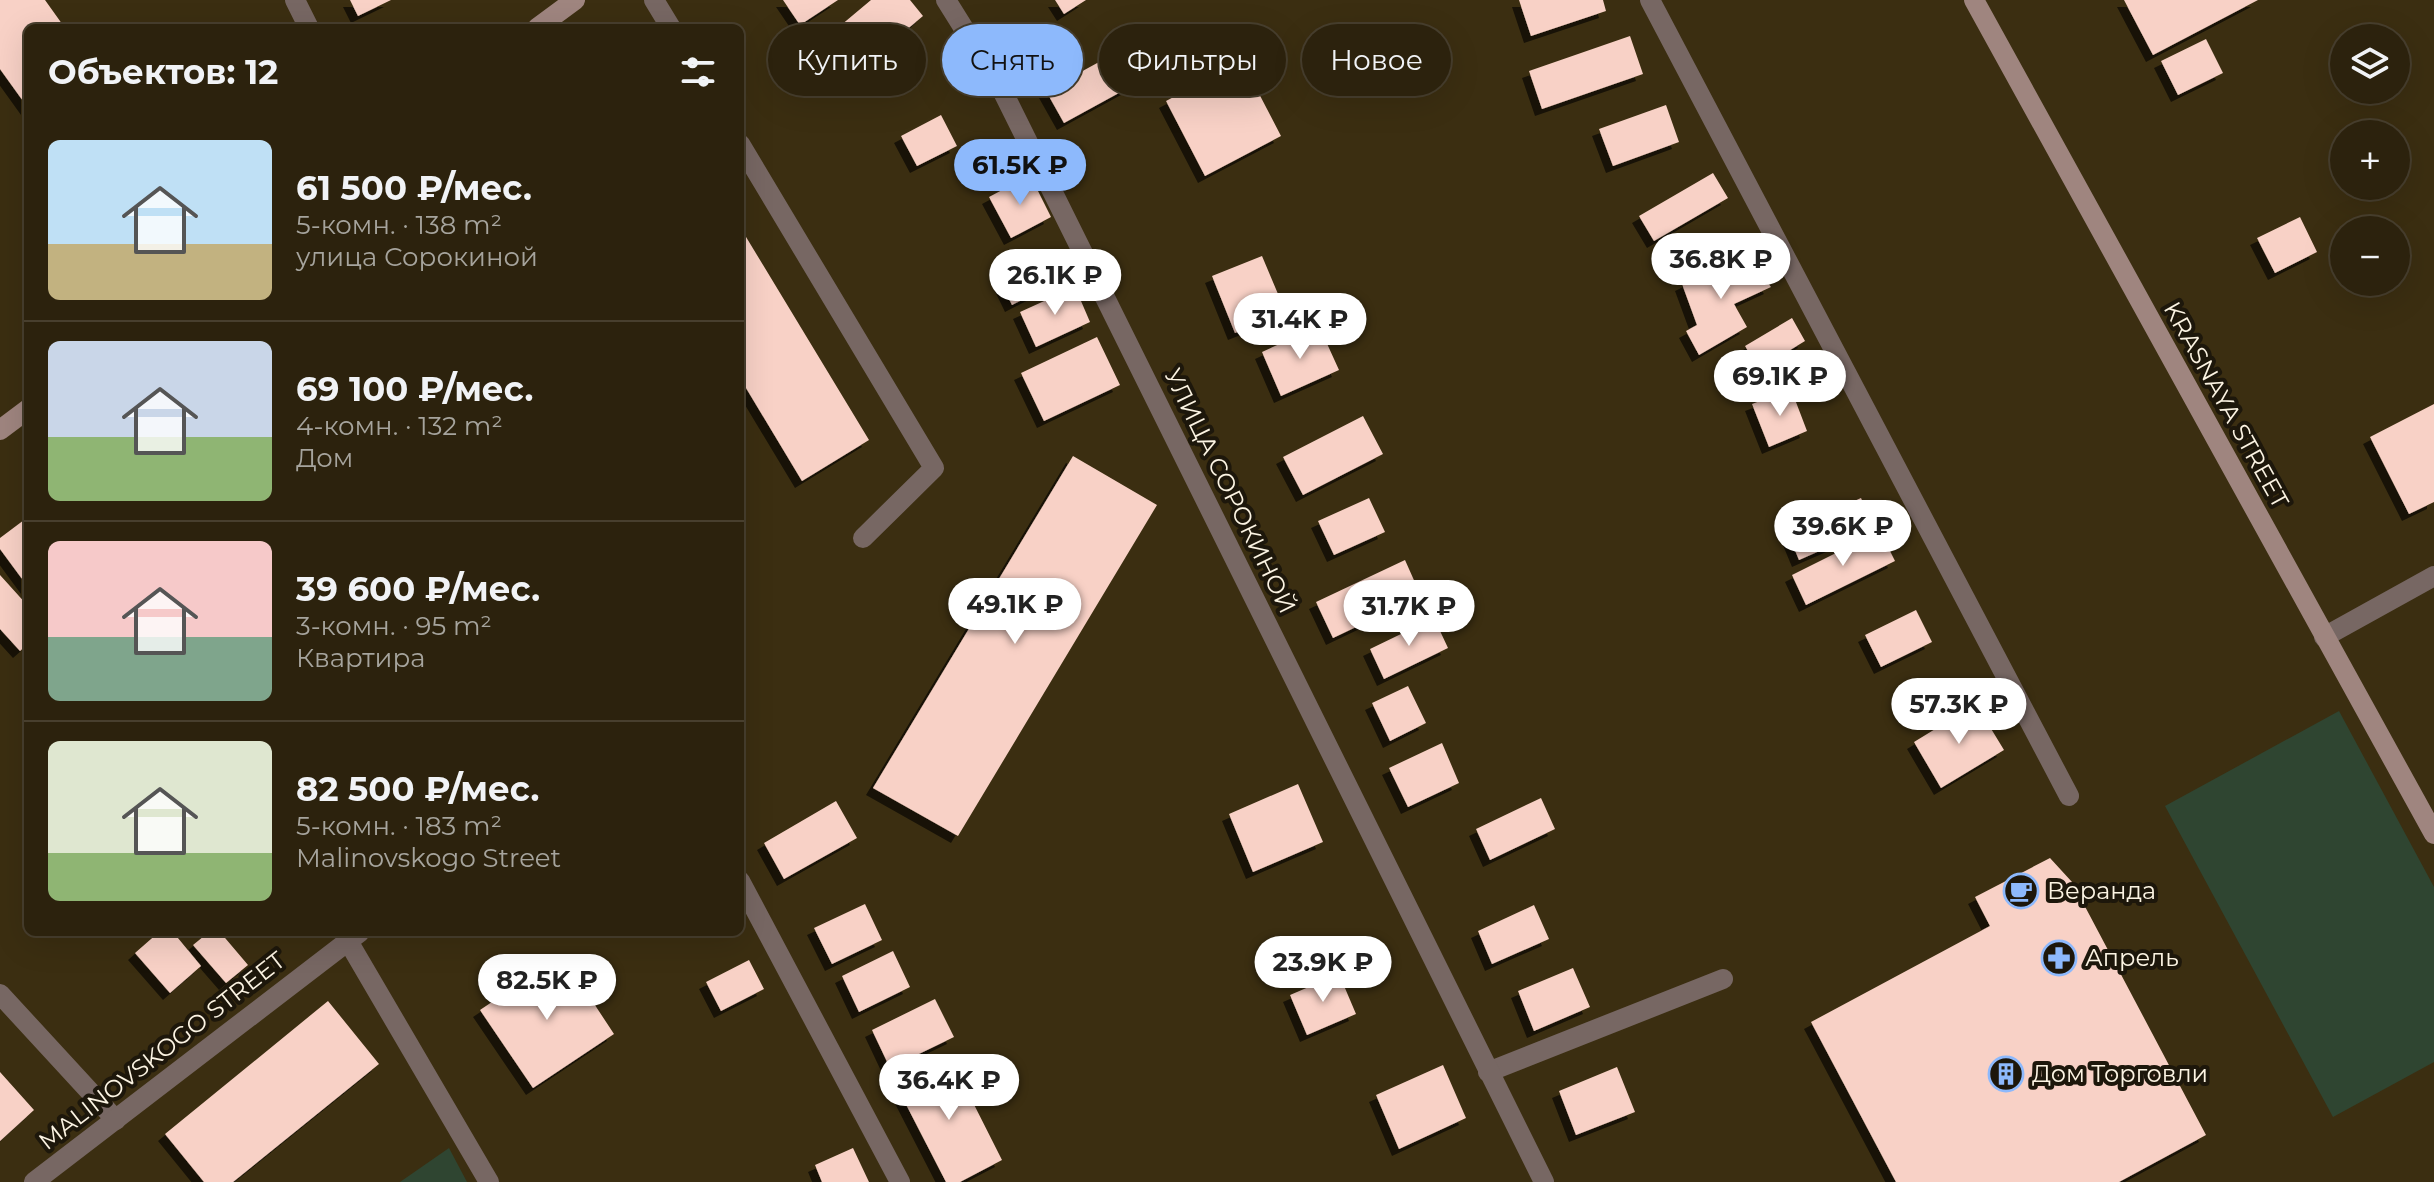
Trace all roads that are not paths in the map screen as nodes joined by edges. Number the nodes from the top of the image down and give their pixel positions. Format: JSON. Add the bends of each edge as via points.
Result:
{"nodes":[{"id":1,"x":295,"y":0,"type":"edge"},
{"id":2,"x":575,"y":0,"type":"edge"},
{"id":3,"x":654,"y":0,"type":"edge"},
{"id":4,"x":946,"y":0,"type":"edge"},
{"id":5,"x":1650,"y":0,"type":"edge"},
{"id":6,"x":1974,"y":0,"type":"edge"},
{"id":7,"x":307,"y":24,"type":"edge"},
{"id":8,"x":542,"y":24,"type":"edge"},
{"id":9,"x":669,"y":24,"type":"edge"},
{"id":10,"x":744,"y":151,"type":"edge"},
{"id":11,"x":24,"y":412,"type":"edge"},
{"id":12,"x":0,"y":430,"type":"edge"},
{"id":13,"x":863,"y":538,"type":"dead end"},
{"id":14,"x":2434,"y":576,"type":"edge"},
{"id":15,"x":2324,"y":637,"type":"junction"},
{"id":16,"x":2069,"y":796,"type":"dead end"},
{"id":17,"x":2434,"y":834,"type":"edge"},
{"id":18,"x":744,"y":889,"type":"edge"},
{"id":19,"x":354,"y":936,"type":"edge"},
{"id":20,"x":1723,"y":979,"type":"dead end"},
{"id":21,"x":0,"y":994,"type":"edge"},
{"id":22,"x":1488,"y":1072,"type":"junction"},
{"id":23,"x":116,"y":1120,"type":"junction"},
{"id":24,"x":34,"y":1182,"type":"edge"},
{"id":25,"x":489,"y":1182,"type":"edge"},
{"id":26,"x":900,"y":1182,"type":"edge"},
{"id":27,"x":1544,"y":1182,"type":"edge"}],
"edges":[{"from":1,"to":7,"type":"street"},
{"from":2,"to":8,"type":"street"},
{"from":3,"to":9,"type":"street"},
{"from":4,"to":22,"type":"street","name":"УЛИЦА СОРОКИНОЙ","via":[[1001,88]]},
{"from":5,"to":16,"type":"street"},
{"from":6,"to":15,"type":"street","name":"KRASNAYA STREET"},
{"from":10,"to":13,"type":"street","via":[[934,468]]},
{"from":11,"to":12,"type":"street"},
{"from":14,"to":15,"type":"street"},
{"from":15,"to":17,"type":"street","name":"KRASNAYA STREET"},
{"from":18,"to":26,"type":"street"},
{"from":19,"to":23,"type":"street","name":"MALINOVSKOGO STREET"},
{"from":19,"to":25,"type":"street"},
{"from":20,"to":22,"type":"street"},
{"from":21,"to":23,"type":"street"},
{"from":22,"to":27,"type":"street","name":"УЛИЦА СОРОКИНОЙ"},
{"from":23,"to":24,"type":"street","name":"MALINOVSKOGO STREET"}]}
